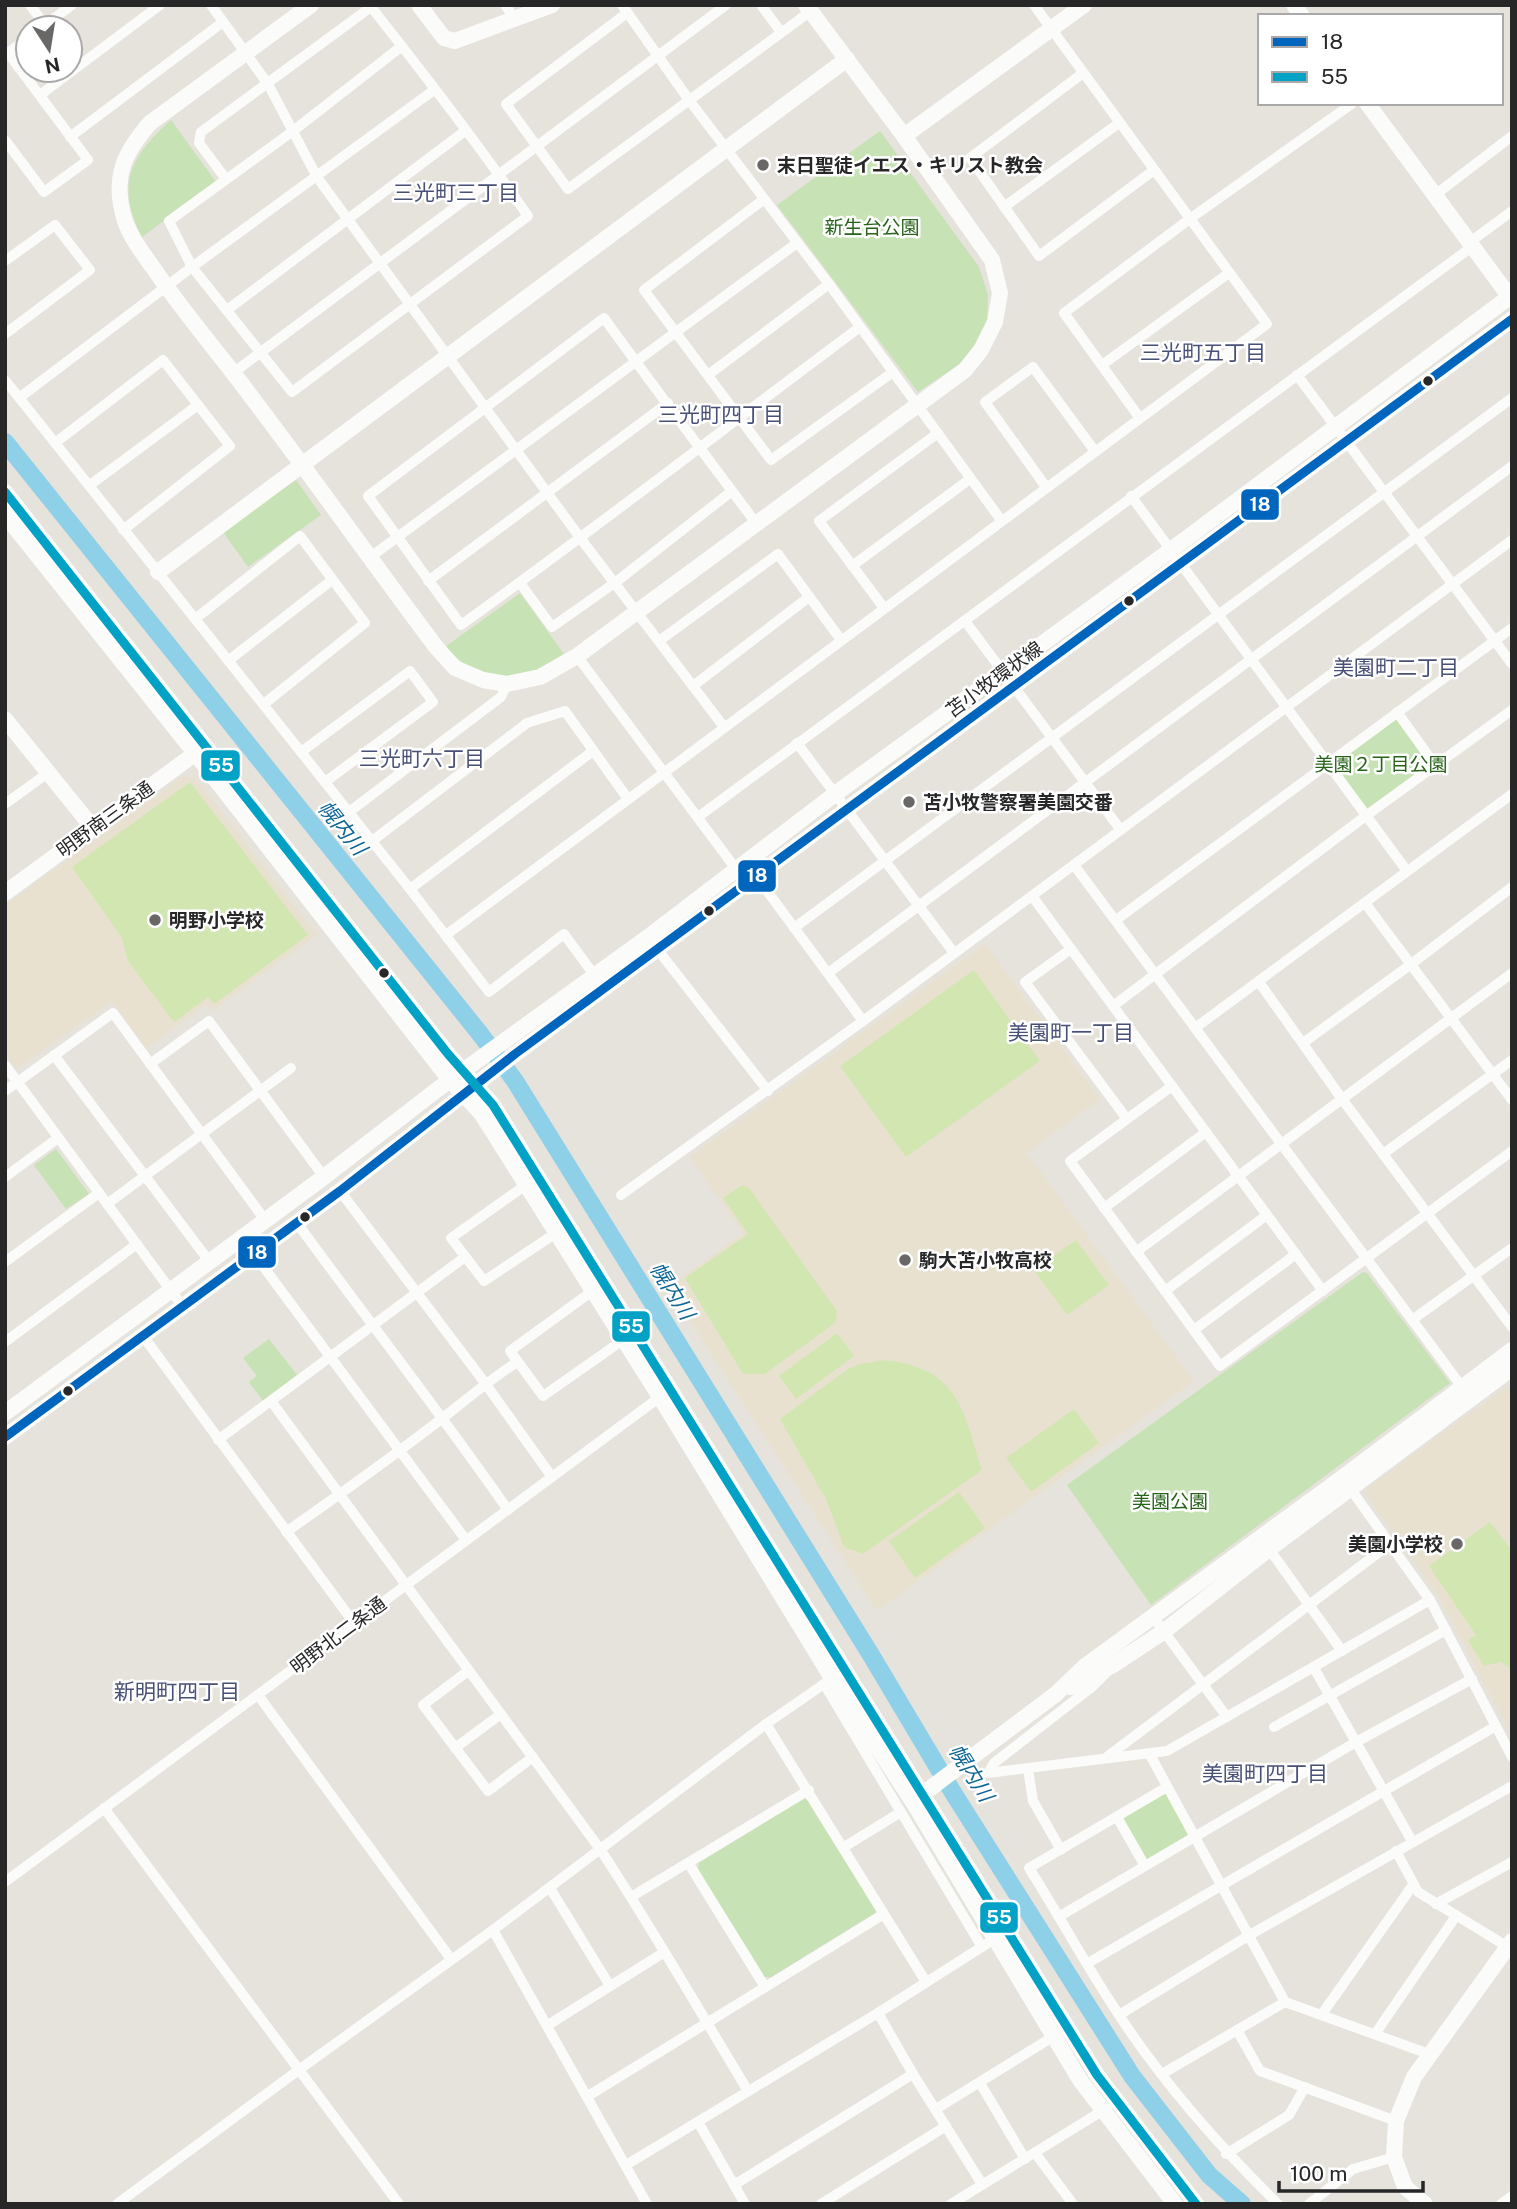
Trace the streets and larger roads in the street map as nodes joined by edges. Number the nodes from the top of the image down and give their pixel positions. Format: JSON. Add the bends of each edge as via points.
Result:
{"nodes":[{"id":1,"x":160,"y":5,"type":"edge"},
{"id":2,"x":211,"y":5,"type":"edge"},
{"id":3,"x":311,"y":5,"type":"edge"},
{"id":4,"x":419,"y":5,"type":"edge"},
{"id":5,"x":505,"y":5,"type":"edge"},
{"id":6,"x":552,"y":5,"type":"edge"},
{"id":7,"x":726,"y":5,"type":"edge"},
{"id":8,"x":761,"y":5,"type":"edge"},
{"id":9,"x":1034,"y":5,"type":"edge"},
{"id":10,"x":1083,"y":5,"type":"edge"},
{"id":11,"x":809,"y":8,"type":"edge"},
{"id":12,"x":624,"y":9,"type":"edge"},
{"id":13,"x":515,"y":19,"type":"junction"},
{"id":14,"x":223,"y":22,"type":"junction"},
{"id":15,"x":1051,"y":29,"type":"junction"},
{"id":16,"x":781,"y":32,"type":"junction"},
{"id":17,"x":402,"y":46,"type":"junction"},
{"id":18,"x":7,"y":54,"type":"edge"},
{"id":19,"x":246,"y":54,"type":"junction"},
{"id":20,"x":657,"y":56,"type":"junction"},
{"id":21,"x":847,"y":59,"type":"junction"},
{"id":22,"x":1083,"y":73,"type":"junction"},
{"id":23,"x":268,"y":84,"type":"junction"},
{"id":24,"x":434,"y":90,"type":"junction"},
{"id":25,"x":40,"y":95,"type":"junction"},
{"id":26,"x":689,"y":100,"type":"junction"},
{"id":27,"x":1350,"y":105,"type":"edge"},
{"id":28,"x":1368,"y":105,"type":"edge"},
{"id":29,"x":1119,"y":123,"type":"junction"},
{"id":30,"x":293,"y":131,"type":"junction"},
{"id":31,"x":465,"y":131,"type":"junction"},
{"id":32,"x":70,"y":136,"type":"junction"},
{"id":33,"x":904,"y":136,"type":"junction"},
{"id":34,"x":1512,"y":136,"type":"edge"},
{"id":35,"x":5,"y":139,"type":"edge"},
{"id":36,"x":537,"y":147,"type":"junction"},
{"id":37,"x":726,"y":150,"type":"junction"},
{"id":38,"x":1154,"y":170,"type":"junction"},
{"id":39,"x":500,"y":175,"type":"junction"},
{"id":40,"x":317,"y":177,"type":"junction"},
{"id":41,"x":226,"y":179,"type":"junction"},
{"id":42,"x":1435,"y":195,"type":"junction"},
{"id":43,"x":763,"y":200,"type":"junction"},
{"id":44,"x":1004,"y":207,"type":"junction"},
{"id":45,"x":1512,"y":211,"type":"edge"},
{"id":46,"x":1191,"y":218,"type":"junction"},
{"id":47,"x":348,"y":219,"type":"junction"},
{"id":48,"x":797,"y":243,"type":"junction"},
{"id":49,"x":1471,"y":244,"type":"junction"},
{"id":50,"x":5,"y":261,"type":"edge"},
{"id":51,"x":381,"y":262,"type":"junction"},
{"id":52,"x":192,"y":267,"type":"junction"},
{"id":53,"x":1229,"y":272,"type":"junction"},
{"id":54,"x":829,"y":284,"type":"junction"},
{"id":55,"x":166,"y":287,"type":"junction"},
{"id":56,"x":1512,"y":297,"type":"edge"},
{"id":57,"x":411,"y":306,"type":"junction"},
{"id":58,"x":227,"y":310,"type":"junction"},
{"id":59,"x":1512,"y":318,"type":"edge"},
{"id":60,"x":860,"y":327,"type":"junction"},
{"id":61,"x":676,"y":332,"type":"junction"},
{"id":62,"x":5,"y":334,"type":"edge"},
{"id":63,"x":260,"y":352,"type":"junction"},
{"id":64,"x":448,"y":358,"type":"junction"},
{"id":65,"x":636,"y":362,"type":"junction"},
{"id":66,"x":1102,"y":365,"type":"junction"},
{"id":67,"x":893,"y":372,"type":"junction"},
{"id":68,"x":233,"y":373,"type":"junction"},
{"id":69,"x":708,"y":375,"type":"junction"},
{"id":70,"x":1297,"y":375,"type":"junction"},
{"id":71,"x":5,"y":380,"type":"edge"},
{"id":72,"x":19,"y":398,"type":"junction"},
{"id":73,"x":1512,"y":398,"type":"edge"},
{"id":74,"x":668,"y":403,"type":"junction"},
{"id":75,"x":198,"y":405,"type":"junction"},
{"id":76,"x":486,"y":405,"type":"junction"},
{"id":77,"x":917,"y":405,"type":"junction"},
{"id":78,"x":738,"y":417,"type":"junction"},
{"id":79,"x":1139,"y":417,"type":"junction"},
{"id":80,"x":1334,"y":427,"type":"junction"},
{"id":81,"x":938,"y":433,"type":"junction"},
{"id":82,"x":55,"y":443,"type":"junction"},
{"id":83,"x":1345,"y":443,"type":"junction"},
{"id":84,"x":700,"y":447,"type":"junction"},
{"id":85,"x":518,"y":450,"type":"junction"},
{"id":86,"x":1094,"y":450,"type":"junction"},
{"id":87,"x":300,"y":465,"type":"junction"},
{"id":88,"x":1512,"y":467,"type":"edge"},
{"id":89,"x":971,"y":479,"type":"junction"},
{"id":90,"x":90,"y":485,"type":"junction"},
{"id":91,"x":1046,"y":486,"type":"junction"},
{"id":92,"x":732,"y":491,"type":"junction"},
{"id":93,"x":5,"y":492,"type":"edge"},
{"id":94,"x":1384,"y":492,"type":"junction"},
{"id":95,"x":548,"y":493,"type":"junction"},
{"id":96,"x":1131,"y":496,"type":"junction"},
{"id":97,"x":5,"y":515,"type":"edge"},
{"id":98,"x":1001,"y":520,"type":"junction"},
{"id":99,"x":756,"y":523,"type":"junction"},
{"id":100,"x":123,"y":530,"type":"junction"},
{"id":101,"x":1417,"y":536,"type":"junction"},
{"id":102,"x":398,"y":539,"type":"junction"},
{"id":103,"x":582,"y":539,"type":"junction"},
{"id":104,"x":1512,"y":540,"type":"edge"},
{"id":105,"x":1171,"y":550,"type":"junction"},
{"id":106,"x":369,"y":558,"type":"junction"},
{"id":107,"x":1181,"y":564,"type":"junction"},
{"id":108,"x":852,"y":566,"type":"junction"},
{"id":109,"x":158,"y":572,"type":"junction"},
{"id":110,"x":332,"y":580,"type":"junction"},
{"id":111,"x":428,"y":581,"type":"junction"},
{"id":112,"x":616,"y":582,"type":"junction"},
{"id":113,"x":520,"y":583,"type":"junction"},
{"id":114,"x":1453,"y":584,"type":"junction"},
{"id":115,"x":809,"y":597,"type":"junction"},
{"id":116,"x":884,"y":608,"type":"junction"},
{"id":117,"x":637,"y":610,"type":"junction"},
{"id":118,"x":1219,"y":615,"type":"junction"},
{"id":119,"x":195,"y":619,"type":"junction"},
{"id":120,"x":965,"y":621,"type":"junction"},
{"id":121,"x":1512,"y":628,"type":"edge"},
{"id":122,"x":841,"y":640,"type":"junction"},
{"id":123,"x":1494,"y":640,"type":"junction"},
{"id":124,"x":659,"y":641,"type":"junction"},
{"id":125,"x":577,"y":656,"type":"junction"},
{"id":126,"x":1252,"y":660,"type":"junction"},
{"id":127,"x":229,"y":661,"type":"junction"},
{"id":128,"x":1512,"y":664,"type":"edge"},
{"id":129,"x":1003,"y":673,"type":"junction"},
{"id":130,"x":507,"y":684,"type":"junction"},
{"id":131,"x":694,"y":686,"type":"junction"},
{"id":132,"x":1014,"y":687,"type":"junction"},
{"id":133,"x":264,"y":704,"type":"junction"},
{"id":134,"x":1287,"y":707,"type":"junction"},
{"id":135,"x":1512,"y":710,"type":"edge"},
{"id":136,"x":1397,"y":712,"type":"junction"},
{"id":137,"x":7,"y":724,"type":"edge"},
{"id":138,"x":724,"y":727,"type":"junction"},
{"id":139,"x":1053,"y":739,"type":"junction"},
{"id":140,"x":797,"y":743,"type":"junction"},
{"id":141,"x":200,"y":749,"type":"junction"},
{"id":142,"x":593,"y":751,"type":"junction"},
{"id":143,"x":301,"y":752,"type":"junction"},
{"id":144,"x":1327,"y":762,"type":"junction"},
{"id":145,"x":1435,"y":765,"type":"junction"},
{"id":146,"x":49,"y":772,"type":"junction"},
{"id":147,"x":664,"y":773,"type":"junction"},
{"id":148,"x":324,"y":782,"type":"junction"},
{"id":149,"x":1085,"y":782,"type":"junction"},
{"id":150,"x":835,"y":794,"type":"junction"},
{"id":151,"x":1512,"y":794,"type":"edge"},
{"id":152,"x":628,"y":799,"type":"junction"},
{"id":153,"x":5,"y":804,"type":"edge"},
{"id":154,"x":847,"y":810,"type":"junction"},
{"id":155,"x":349,"y":812,"type":"junction"},
{"id":156,"x":1367,"y":815,"type":"junction"},
{"id":157,"x":698,"y":817,"type":"junction"},
{"id":158,"x":93,"y":828,"type":"junction"},
{"id":159,"x":1120,"y":829,"type":"junction"},
{"id":160,"x":372,"y":841,"type":"junction"},
{"id":161,"x":885,"y":862,"type":"junction"},
{"id":162,"x":1074,"y":865,"type":"junction"},
{"id":163,"x":736,"y":869,"type":"junction"},
{"id":164,"x":1407,"y":871,"type":"junction"},
{"id":165,"x":756,"y":876,"type":"junction"},
{"id":166,"x":1512,"y":887,"type":"edge"},
{"id":167,"x":410,"y":889,"type":"junction"},
{"id":168,"x":5,"y":893,"type":"edge"},
{"id":169,"x":1032,"y":896,"type":"junction"},
{"id":170,"x":1365,"y":903,"type":"junction"},
{"id":171,"x":918,"y":906,"type":"junction"},
{"id":172,"x":1116,"y":920,"type":"junction"},
{"id":173,"x":794,"y":928,"type":"junction"},
{"id":174,"x":446,"y":935,"type":"junction"},
{"id":175,"x":653,"y":943,"type":"junction"},
{"id":176,"x":1070,"y":949,"type":"junction"},
{"id":177,"x":954,"y":953,"type":"junction"},
{"id":178,"x":1410,"y":965,"type":"junction"},
{"id":179,"x":1512,"y":973,"type":"edge"},
{"id":180,"x":828,"y":974,"type":"junction"},
{"id":181,"x":1155,"y":974,"type":"junction"},
{"id":182,"x":595,"y":976,"type":"junction"},
{"id":183,"x":1259,"y":982,"type":"junction"},
{"id":184,"x":1112,"y":1006,"type":"junction"},
{"id":185,"x":1450,"y":1019,"type":"junction"},
{"id":186,"x":863,"y":1021,"type":"junction"},
{"id":187,"x":1195,"y":1028,"type":"junction"},
{"id":188,"x":1303,"y":1044,"type":"junction"},
{"id":189,"x":54,"y":1055,"type":"junction"},
{"id":190,"x":1512,"y":1060,"type":"edge"},
{"id":191,"x":150,"y":1064,"type":"junction"},
{"id":192,"x":5,"y":1065,"type":"edge"},
{"id":193,"x":291,"y":1068,"type":"dead end"},
{"id":194,"x":463,"y":1071,"type":"junction"},
{"id":195,"x":1493,"y":1074,"type":"junction"},
{"id":196,"x":18,"y":1082,"type":"junction"},
{"id":197,"x":475,"y":1085,"type":"junction"},
{"id":198,"x":1172,"y":1086,"type":"junction"},
{"id":199,"x":5,"y":1091,"type":"edge"},
{"id":200,"x":261,"y":1091,"type":"junction"},
{"id":201,"x":768,"y":1091,"type":"junction"},
{"id":202,"x":1342,"y":1099,"type":"junction"},
{"id":203,"x":1512,"y":1100,"type":"edge"},
{"id":204,"x":1127,"y":1119,"type":"junction"},
{"id":205,"x":1206,"y":1132,"type":"junction"},
{"id":206,"x":203,"y":1134,"type":"junction"},
{"id":207,"x":58,"y":1138,"type":"junction"},
{"id":208,"x":1281,"y":1144,"type":"junction"},
{"id":209,"x":1512,"y":1151,"type":"edge"},
{"id":210,"x":1383,"y":1154,"type":"junction"},
{"id":211,"x":1239,"y":1176,"type":"junction"},
{"id":212,"x":5,"y":1177,"type":"edge"},
{"id":213,"x":144,"y":1177,"type":"junction"},
{"id":214,"x":324,"y":1177,"type":"junction"},
{"id":215,"x":532,"y":1181,"type":"junction"},
{"id":216,"x":340,"y":1191,"type":"junction"},
{"id":217,"x":99,"y":1193,"type":"junction"},
{"id":218,"x":621,"y":1195,"type":"dead end"},
{"id":219,"x":107,"y":1204,"type":"junction"},
{"id":220,"x":1104,"y":1208,"type":"junction"},
{"id":221,"x":1429,"y":1214,"type":"junction"},
{"id":222,"x":1268,"y":1215,"type":"junction"},
{"id":223,"x":265,"y":1220,"type":"junction"},
{"id":224,"x":297,"y":1223,"type":"junction"},
{"id":225,"x":556,"y":1233,"type":"junction"},
{"id":226,"x":136,"y":1244,"type":"junction"},
{"id":227,"x":1512,"y":1248,"type":"edge"},
{"id":228,"x":1136,"y":1252,"type":"junction"},
{"id":229,"x":254,"y":1254,"type":"junction"},
{"id":230,"x":1296,"y":1254,"type":"junction"},
{"id":231,"x":465,"y":1257,"type":"junction"},
{"id":232,"x":1366,"y":1259,"type":"junction"},
{"id":233,"x":209,"y":1261,"type":"junction"},
{"id":234,"x":5,"y":1262,"type":"edge"},
{"id":235,"x":1473,"y":1276,"type":"junction"},
{"id":236,"x":598,"y":1286,"type":"junction"},
{"id":237,"x":170,"y":1290,"type":"junction"},
{"id":238,"x":1165,"y":1291,"type":"junction"},
{"id":239,"x":1323,"y":1291,"type":"junction"},
{"id":240,"x":416,"y":1293,"type":"junction"},
{"id":241,"x":183,"y":1307,"type":"junction"},
{"id":242,"x":1412,"y":1320,"type":"junction"},
{"id":243,"x":371,"y":1325,"type":"junction"},
{"id":244,"x":1512,"y":1327,"type":"edge"},
{"id":245,"x":1194,"y":1330,"type":"junction"},
{"id":246,"x":143,"y":1336,"type":"junction"},
{"id":247,"x":623,"y":1340,"type":"junction"},
{"id":248,"x":5,"y":1342,"type":"edge"},
{"id":249,"x":1512,"y":1350,"type":"edge"},
{"id":250,"x":331,"y":1356,"type":"junction"},
{"id":251,"x":517,"y":1362,"type":"junction"},
{"id":252,"x":1512,"y":1368,"type":"edge"},
{"id":253,"x":485,"y":1383,"type":"junction"},
{"id":254,"x":666,"y":1393,"type":"junction"},
{"id":255,"x":1466,"y":1393,"type":"junction"},
{"id":256,"x":271,"y":1401,"type":"junction"},
{"id":257,"x":5,"y":1413,"type":"edge"},
{"id":258,"x":443,"y":1418,"type":"junction"},
{"id":259,"x":5,"y":1437,"type":"edge"},
{"id":260,"x":218,"y":1440,"type":"junction"},
{"id":261,"x":399,"y":1449,"type":"junction"},
{"id":262,"x":552,"y":1477,"type":"junction"},
{"id":263,"x":1347,"y":1483,"type":"junction"},
{"id":264,"x":340,"y":1495,"type":"junction"},
{"id":265,"x":508,"y":1510,"type":"junction"},
{"id":266,"x":286,"y":1532,"type":"junction"},
{"id":267,"x":466,"y":1540,"type":"junction"},
{"id":268,"x":1265,"y":1543,"type":"junction"},
{"id":269,"x":1390,"y":1544,"type":"junction"},
{"id":270,"x":405,"y":1585,"type":"junction"},
{"id":271,"x":1430,"y":1600,"type":"junction"},
{"id":272,"x":1310,"y":1605,"type":"junction"},
{"id":273,"x":1154,"y":1618,"type":"junction"},
{"id":274,"x":354,"y":1623,"type":"junction"},
{"id":275,"x":1446,"y":1630,"type":"junction"},
{"id":276,"x":1163,"y":1632,"type":"junction"},
{"id":277,"x":1342,"y":1651,"type":"junction"},
{"id":278,"x":1113,"y":1665,"type":"junction"},
{"id":279,"x":1314,"y":1668,"type":"junction"},
{"id":280,"x":468,"y":1671,"type":"junction"},
{"id":281,"x":834,"y":1677,"type":"junction"},
{"id":282,"x":1472,"y":1679,"type":"junction"},
{"id":283,"x":1204,"y":1684,"type":"junction"},
{"id":284,"x":1056,"y":1694,"type":"junction"},
{"id":285,"x":258,"y":1695,"type":"junction"},
{"id":286,"x":1331,"y":1695,"type":"junction"},
{"id":287,"x":500,"y":1714,"type":"junction"},
{"id":288,"x":1227,"y":1717,"type":"junction"},
{"id":289,"x":766,"y":1724,"type":"junction"},
{"id":290,"x":1496,"y":1726,"type":"junction"},
{"id":291,"x":1274,"y":1727,"type":"dead end"},
{"id":292,"x":1356,"y":1742,"type":"junction"},
{"id":293,"x":456,"y":1748,"type":"junction"},
{"id":294,"x":1149,"y":1753,"type":"junction"},
{"id":295,"x":1108,"y":1756,"type":"junction"},
{"id":296,"x":533,"y":1757,"type":"junction"},
{"id":297,"x":1512,"y":1757,"type":"edge"},
{"id":298,"x":1028,"y":1769,"type":"junction"},
{"id":299,"x":1512,"y":1786,"type":"edge"},
{"id":300,"x":1167,"y":1787,"type":"junction"},
{"id":301,"x":809,"y":1790,"type":"junction"},
{"id":302,"x":1383,"y":1791,"type":"junction"},
{"id":303,"x":917,"y":1800,"type":"junction"},
{"id":304,"x":104,"y":1808,"type":"junction"},
{"id":305,"x":1117,"y":1817,"type":"junction"},
{"id":306,"x":1195,"y":1838,"type":"junction"},
{"id":307,"x":1412,"y":1841,"type":"junction"},
{"id":308,"x":844,"y":1847,"type":"junction"},
{"id":309,"x":600,"y":1849,"type":"junction"},
{"id":310,"x":1060,"y":1850,"type":"junction"},
{"id":311,"x":1396,"y":1851,"type":"junction"},
{"id":312,"x":1512,"y":1862,"type":"edge"},
{"id":313,"x":689,"y":1864,"type":"junction"},
{"id":314,"x":1146,"y":1866,"type":"junction"},
{"id":315,"x":5,"y":1882,"type":"edge"},
{"id":316,"x":1221,"y":1885,"type":"junction"},
{"id":317,"x":1413,"y":1885,"type":"junction"},
{"id":318,"x":550,"y":1888,"type":"junction"},
{"id":319,"x":631,"y":1897,"type":"junction"},
{"id":320,"x":1436,"y":1904,"type":"junction"},
{"id":321,"x":884,"y":1914,"type":"junction"},
{"id":322,"x":1060,"y":1916,"type":"junction"},
{"id":323,"x":1456,"y":1916,"type":"junction"},
{"id":324,"x":493,"y":1930,"type":"junction"},
{"id":325,"x":1248,"y":1936,"type":"junction"},
{"id":326,"x":994,"y":1939,"type":"junction"},
{"id":327,"x":1510,"y":1944,"type":"edge"},
{"id":328,"x":663,"y":1953,"type":"junction"},
{"id":329,"x":451,"y":1959,"type":"junction"},
{"id":330,"x":1088,"y":1963,"type":"junction"},
{"id":331,"x":926,"y":1982,"type":"junction"},
{"id":332,"x":610,"y":1986,"type":"junction"},
{"id":333,"x":765,"y":1987,"type":"junction"},
{"id":334,"x":1285,"y":2002,"type":"junction"},
{"id":335,"x":878,"y":2013,"type":"junction"},
{"id":336,"x":1322,"y":2014,"type":"junction"},
{"id":337,"x":1119,"y":2015,"type":"junction"},
{"id":338,"x":706,"y":2022,"type":"junction"},
{"id":339,"x":548,"y":2025,"type":"junction"},
{"id":340,"x":1068,"y":2028,"type":"junction"},
{"id":341,"x":1237,"y":2030,"type":"junction"},
{"id":342,"x":1375,"y":2034,"type":"junction"},
{"id":343,"x":1053,"y":2036,"type":"junction"},
{"id":344,"x":1429,"y":2054,"type":"junction"},
{"id":345,"x":300,"y":2068,"type":"junction"},
{"id":346,"x":913,"y":2074,"type":"junction"},
{"id":347,"x":1162,"y":2074,"type":"junction"},
{"id":348,"x":980,"y":2083,"type":"junction"},
{"id":349,"x":1305,"y":2087,"type":"junction"},
{"id":350,"x":748,"y":2091,"type":"junction"},
{"id":351,"x":587,"y":2096,"type":"junction"},
{"id":352,"x":1117,"y":2101,"type":"junction"},
{"id":353,"x":936,"y":2109,"type":"junction"},
{"id":354,"x":1103,"y":2111,"type":"junction"},
{"id":355,"x":698,"y":2122,"type":"junction"},
{"id":356,"x":1395,"y":2122,"type":"junction"},
{"id":357,"x":946,"y":2126,"type":"junction"},
{"id":358,"x":1226,"y":2154,"type":"junction"},
{"id":359,"x":1030,"y":2156,"type":"junction"},
{"id":360,"x":1394,"y":2157,"type":"junction"},
{"id":361,"x":626,"y":2165,"type":"junction"},
{"id":362,"x":982,"y":2184,"type":"junction"},
{"id":363,"x":734,"y":2185,"type":"junction"},
{"id":364,"x":1512,"y":2196,"type":"edge"},
{"id":365,"x":1071,"y":2203,"type":"edge"},
{"id":366,"x":117,"y":2204,"type":"edge"},
{"id":367,"x":400,"y":2204,"type":"edge"},
{"id":368,"x":647,"y":2204,"type":"edge"},
{"id":369,"x":745,"y":2204,"type":"edge"},
{"id":370,"x":821,"y":2204,"type":"edge"},
{"id":371,"x":951,"y":2204,"type":"edge"},
{"id":372,"x":1175,"y":2204,"type":"edge"},
{"id":373,"x":1196,"y":2204,"type":"edge"},
{"id":374,"x":1278,"y":2204,"type":"edge"},
{"id":375,"x":1309,"y":2204,"type":"edge"},
{"id":376,"x":1425,"y":2204,"type":"edge"},
{"id":377,"x":1501,"y":2204,"type":"edge"}],
"edges":[{"from":1,"to":25,"type":"street"},
{"from":2,"to":14,"type":"street"},
{"from":3,"to":19,"type":"street"},
{"from":4,"to":13,"type":"street","via":[[444,38],[455,41]]},
{"from":5,"to":13,"type":"street"},
{"from":6,"to":13,"type":"street"},
{"from":7,"to":20,"type":"street"},
{"from":8,"to":16,"type":"street"},
{"from":9,"to":15,"type":"street"},
{"from":10,"to":15,"type":"street"},
{"from":11,"to":16,"type":"street"},
{"from":11,"to":21,"type":"street"},
{"from":12,"to":20,"type":"street"},
{"from":12,"to":36,"type":"street","via":[[506,104]]},
{"from":14,"to":19,"type":"street"},
{"from":14,"to":32,"type":"street"},
{"from":15,"to":22,"type":"street"},
{"from":15,"to":33,"type":"street"},
{"from":16,"to":26,"type":"street"},
{"from":17,"to":23,"type":"street","via":[[371,7]]},
{"from":17,"to":24,"type":"street"},
{"from":17,"to":30,"type":"street"},
{"from":18,"to":25,"type":"street"},
{"from":19,"to":23,"type":"street"},
{"from":19,"to":55,"type":"street","via":[[150,123],[124,161],[118,191],[123,217]]},
{"from":20,"to":26,"type":"street"},
{"from":20,"to":36,"type":"street"},
{"from":21,"to":33,"type":"street"},
{"from":21,"to":37,"type":"street"},
{"from":22,"to":29,"type":"street"},
{"from":22,"to":44,"type":"street","via":[[970,158]]},
{"from":23,"to":30,"type":"street"},
{"from":23,"to":41,"type":"street","via":[[201,132],[199,143]]},
{"from":24,"to":31,"type":"street"},
{"from":24,"to":40,"type":"street"},
{"from":25,"to":32,"type":"street"},
{"from":26,"to":36,"type":"street","via":[[568,189]]},
{"from":26,"to":37,"type":"street"},
{"from":27,"to":46,"type":"street"},
{"from":28,"to":42,"type":"street"},
{"from":29,"to":38,"type":"street"},
{"from":29,"to":44,"type":"street"},
{"from":30,"to":40,"type":"street"},
{"from":30,"to":41,"type":"street"},
{"from":31,"to":39,"type":"street"},
{"from":31,"to":47,"type":"street"},
{"from":32,"to":35,"type":"street","via":[[88,160],[44,192]]},
{"from":33,"to":77,"type":"street","via":[[992,260],[1000,293],[995,322],[981,350],[965,370]]},
{"from":34,"to":42,"type":"street"},
{"from":36,"to":39,"type":"street"},
{"from":37,"to":43,"type":"street"},
{"from":37,"to":64,"type":"street"},
{"from":38,"to":44,"type":"street","via":[[1039,257]]},
{"from":38,"to":46,"type":"street"},
{"from":39,"to":51,"type":"street"},
{"from":39,"to":57,"type":"street","via":[[528,216]]},
{"from":40,"to":47,"type":"street"},
{"from":40,"to":52,"type":"street"},
{"from":41,"to":52,"type":"street","via":[[169,222]]},
{"from":42,"to":49,"type":"street"},
{"from":43,"to":48,"type":"street"},
{"from":43,"to":61,"type":"street","via":[[645,290]]},
{"from":45,"to":49,"type":"street"},
{"from":46,"to":53,"type":"street"},
{"from":46,"to":66,"type":"street","via":[[1064,313]]},
{"from":47,"to":51,"type":"street"},
{"from":47,"to":58,"type":"street"},
{"from":48,"to":54,"type":"street"},
{"from":48,"to":61,"type":"street"},
{"from":49,"to":56,"type":"street"},
{"from":49,"to":70,"type":"street"},
{"from":50,"to":62,"type":"street","via":[[55,225],[90,270]]},
{"from":51,"to":57,"type":"street"},
{"from":51,"to":63,"type":"street"},
{"from":52,"to":55,"type":"street"},
{"from":52,"to":58,"type":"street"},
{"from":53,"to":66,"type":"street"},
{"from":53,"to":79,"type":"street","via":[[1267,324]]},
{"from":54,"to":60,"type":"street"},
{"from":54,"to":69,"type":"street"},
{"from":55,"to":68,"type":"street"},
{"from":55,"to":72,"type":"street"},
{"from":56,"to":80,"type":"street","name":"苫小牧環状線"},
{"from":57,"to":63,"type":"street","via":[[292,392]]},
{"from":57,"to":64,"type":"street"},
{"from":58,"to":63,"type":"street"},
{"from":59,"to":83,"type":"street","name":"苫小牧環状線"},
{"from":60,"to":67,"type":"street"},
{"from":60,"to":78,"type":"street"},
{"from":61,"to":65,"type":"street"},
{"from":61,"to":69,"type":"street"},
{"from":63,"to":68,"type":"street"},
{"from":64,"to":76,"type":"street"},
{"from":64,"to":87,"type":"street"},
{"from":65,"to":74,"type":"street"},
{"from":65,"to":76,"type":"street","via":[[604,318]]},
{"from":65,"to":85,"type":"street"},
{"from":66,"to":79,"type":"street"},
{"from":67,"to":77,"type":"street"},
{"from":67,"to":78,"type":"street","via":[[771,460]]},
{"from":68,"to":87,"type":"street"},
{"from":69,"to":78,"type":"street"},
{"from":70,"to":80,"type":"street"},
{"from":70,"to":96,"type":"street"},
{"from":71,"to":72,"type":"street"},
{"from":72,"to":82,"type":"street"},
{"from":73,"to":94,"type":"street"},
{"from":74,"to":84,"type":"street"},
{"from":74,"to":95,"type":"street"},
{"from":75,"to":82,"type":"street","via":[[163,360]]},
{"from":75,"to":90,"type":"street"},
{"from":75,"to":100,"type":"street","via":[[230,446]]},
{"from":76,"to":85,"type":"street"},
{"from":76,"to":102,"type":"street","via":[[368,496]]},
{"from":77,"to":81,"type":"street"},
{"from":77,"to":99,"type":"street"},
{"from":78,"to":84,"type":"street"},
{"from":79,"to":86,"type":"street"},
{"from":80,"to":83,"type":"street"},
{"from":80,"to":105,"type":"street","name":"苫小牧環状線"},
{"from":81,"to":89,"type":"street"},
{"from":81,"to":108,"type":"street","via":[[819,521]]},
{"from":82,"to":90,"type":"street"},
{"from":83,"to":94,"type":"street"},
{"from":83,"to":107,"type":"street","name":"苫小牧環状線"},
{"from":84,"to":92,"type":"street"},
{"from":84,"to":103,"type":"street"},
{"from":85,"to":95,"type":"street"},
{"from":85,"to":102,"type":"street"},
{"from":86,"to":91,"type":"street"},
{"from":86,"to":91,"type":"street","via":[[1033,367],[985,402]]},
{"from":87,"to":106,"type":"street"},
{"from":87,"to":109,"type":"street"},
{"from":88,"to":101,"type":"street"},
{"from":89,"to":98,"type":"street"},
{"from":89,"to":108,"type":"street"},
{"from":90,"to":100,"type":"street"},
{"from":91,"to":98,"type":"street"},
{"from":92,"to":99,"type":"street"},
{"from":92,"to":112,"type":"street"},
{"from":93,"to":141,"type":"street"},
{"from":94,"to":101,"type":"street"},
{"from":94,"to":118,"type":"street"},
{"from":95,"to":103,"type":"street"},
{"from":95,"to":111,"type":"street"},
{"from":96,"to":105,"type":"street"},
{"from":96,"to":120,"type":"street"},
{"from":97,"to":141,"type":"street"},
{"from":98,"to":116,"type":"street"},
{"from":99,"to":117,"type":"street"},
{"from":100,"to":109,"type":"street"},
{"from":101,"to":114,"type":"street"},
{"from":101,"to":126,"type":"street"},
{"from":102,"to":106,"type":"street"},
{"from":102,"to":111,"type":"street"},
{"from":103,"to":112,"type":"street"},
{"from":103,"to":113,"type":"street"},
{"from":104,"to":114,"type":"street"},
{"from":105,"to":107,"type":"street"},
{"from":105,"to":129,"type":"street","name":"苫小牧環状線"},
{"from":106,"to":130,"type":"street","via":[[455,668]]},
{"from":107,"to":118,"type":"street"},
{"from":107,"to":132,"type":"street","name":"苫小牧環状線"},
{"from":108,"to":116,"type":"street"},
{"from":109,"to":119,"type":"street"},
{"from":110,"to":119,"type":"street","via":[[300,536]]},
{"from":110,"to":127,"type":"street"},
{"from":110,"to":133,"type":"street","via":[[365,623]]},
{"from":111,"to":113,"type":"street","via":[[461,625]]},
{"from":112,"to":113,"type":"street","via":[[552,627]]},
{"from":112,"to":117,"type":"street"},
{"from":114,"to":123,"type":"street"},
{"from":114,"to":134,"type":"street"},
{"from":115,"to":122,"type":"street"},
{"from":115,"to":124,"type":"street","via":[[778,554]]},
{"from":115,"to":131,"type":"street"},
{"from":116,"to":122,"type":"street"},
{"from":117,"to":124,"type":"street"},
{"from":117,"to":125,"type":"street"},
{"from":118,"to":126,"type":"street"},
{"from":118,"to":139,"type":"street"},
{"from":119,"to":127,"type":"street"},
{"from":120,"to":129,"type":"street"},
{"from":120,"to":140,"type":"street"},
{"from":121,"to":123,"type":"street"},
{"from":122,"to":138,"type":"street"},
{"from":123,"to":128,"type":"street"},
{"from":123,"to":136,"type":"street"},
{"from":124,"to":131,"type":"street"},
{"from":125,"to":130,"type":"street","via":[[540,677]]},
{"from":125,"to":147,"type":"street"},
{"from":126,"to":134,"type":"street"},
{"from":126,"to":149,"type":"street"},
{"from":127,"to":133,"type":"street"},
{"from":129,"to":132,"type":"street"},
{"from":129,"to":150,"type":"street","name":"苫小牧環状線"},
{"from":130,"to":155,"type":"street","via":[[501,697]]},
{"from":131,"to":138,"type":"street"},
{"from":132,"to":139,"type":"street"},
{"from":132,"to":154,"type":"street","name":"苫小牧環状線"},
{"from":133,"to":143,"type":"street"},
{"from":134,"to":144,"type":"street"},
{"from":134,"to":159,"type":"street"},
{"from":135,"to":145,"type":"street"},
{"from":136,"to":144,"type":"street"},
{"from":136,"to":145,"type":"street"},
{"from":137,"to":146,"type":"street"},
{"from":138,"to":147,"type":"street"},
{"from":139,"to":149,"type":"street"},
{"from":139,"to":161,"type":"street"},
{"from":140,"to":150,"type":"street"},
{"from":140,"to":157,"type":"street"},
{"from":141,"to":158,"type":"street","name":"明野南三条通"},
{"from":141,"to":194,"type":"street"},
{"from":142,"to":152,"type":"street"},
{"from":142,"to":160,"type":"street","via":[[565,711],[527,723]]},
{"from":142,"to":167,"type":"street"},
{"from":143,"to":148,"type":"street"},
{"from":143,"to":148,"type":"street","via":[[410,671],[433,702]]},
{"from":144,"to":156,"type":"street"},
{"from":144,"to":172,"type":"street"},
{"from":145,"to":156,"type":"street"},
{"from":146,"to":153,"type":"street"},
{"from":146,"to":158,"type":"street"},
{"from":147,"to":152,"type":"street"},
{"from":147,"to":157,"type":"street"},
{"from":148,"to":155,"type":"street"},
{"from":149,"to":159,"type":"street"},
{"from":149,"to":171,"type":"street"},
{"from":150,"to":154,"type":"street"},
{"from":150,"to":163,"type":"street","name":"苫小牧環状線"},
{"from":151,"to":164,"type":"street"},
{"from":152,"to":174,"type":"street"},
{"from":154,"to":161,"type":"street"},
{"from":154,"to":165,"type":"street","name":"苫小牧環状線"},
{"from":155,"to":160,"type":"street"},
{"from":156,"to":164,"type":"street"},
{"from":156,"to":181,"type":"street"},
{"from":157,"to":163,"type":"street"},
{"from":158,"to":168,"type":"street","name":"明野南三条通"},
{"from":159,"to":162,"type":"street"},
{"from":160,"to":167,"type":"street"},
{"from":161,"to":171,"type":"street"},
{"from":161,"to":173,"type":"street"},
{"from":162,"to":169,"type":"street"},
{"from":162,"to":172,"type":"street"},
{"from":163,"to":175,"type":"street","name":"苫小牧環状線"},
{"from":164,"to":170,"type":"street"},
{"from":165,"to":173,"type":"street"},
{"from":165,"to":175,"type":"street","name":"苫小牧環状線"},
{"from":166,"to":178,"type":"street"},
{"from":167,"to":174,"type":"street"},
{"from":169,"to":176,"type":"street"},
{"from":169,"to":177,"type":"street"},
{"from":170,"to":178,"type":"street"},
{"from":170,"to":183,"type":"street"},
{"from":171,"to":177,"type":"street"},
{"from":171,"to":180,"type":"street"},
{"from":172,"to":181,"type":"street"},
{"from":173,"to":180,"type":"street"},
{"from":174,"to":182,"type":"street","via":[[489,992],[564,934]]},
{"from":175,"to":182,"type":"street","name":"苫小牧環状線"},
{"from":175,"to":197,"type":"street","name":"苫小牧環状線"},
{"from":175,"to":201,"type":"street"},
{"from":176,"to":184,"type":"street"},
{"from":176,"to":204,"type":"street","via":[[1025,982]]},
{"from":177,"to":186,"type":"street"},
{"from":178,"to":185,"type":"street"},
{"from":178,"to":188,"type":"street"},
{"from":179,"to":185,"type":"street"},
{"from":180,"to":186,"type":"street"},
{"from":181,"to":184,"type":"street"},
{"from":181,"to":187,"type":"street"},
{"from":182,"to":194,"type":"street","name":"苫小牧環状線"},
{"from":183,"to":187,"type":"street"},
{"from":183,"to":188,"type":"street"},
{"from":184,"to":198,"type":"street"},
{"from":185,"to":195,"type":"street"},
{"from":185,"to":202,"type":"street"},
{"from":186,"to":201,"type":"street"},
{"from":187,"to":208,"type":"street"},
{"from":188,"to":202,"type":"street"},
{"from":189,"to":191,"type":"street","via":[[113,1013]]},
{"from":189,"to":196,"type":"street"},
{"from":189,"to":213,"type":"street"},
{"from":190,"to":195,"type":"street"},
{"from":191,"to":200,"type":"street","via":[[209,1021]]},
{"from":191,"to":206,"type":"street"},
{"from":192,"to":196,"type":"street"},
{"from":193,"to":200,"type":"street"},
{"from":194,"to":197,"type":"street"},
{"from":194,"to":214,"type":"street","name":"苫小牧環状線"},
{"from":195,"to":203,"type":"street"},
{"from":195,"to":210,"type":"street"},
{"from":196,"to":199,"type":"street"},
{"from":196,"to":207,"type":"street"},
{"from":197,"to":215,"type":"street","via":[[481,1114]]},
{"from":197,"to":216,"type":"street","name":"苫小牧環状線"},
{"from":198,"to":204,"type":"street"},
{"from":198,"to":205,"type":"street"},
{"from":200,"to":206,"type":"street"},
{"from":200,"to":214,"type":"street"},
{"from":201,"to":218,"type":"street"},
{"from":202,"to":208,"type":"street"},
{"from":202,"to":210,"type":"street"},
{"from":204,"to":220,"type":"street","via":[[1070,1161]]},
{"from":205,"to":211,"type":"street"},
{"from":205,"to":220,"type":"street"},
{"from":206,"to":213,"type":"street"},
{"from":206,"to":223,"type":"street"},
{"from":207,"to":212,"type":"street"},
{"from":207,"to":217,"type":"street"},
{"from":208,"to":211,"type":"street"},
{"from":208,"to":232,"type":"street"},
{"from":209,"to":221,"type":"street"},
{"from":210,"to":221,"type":"street"},
{"from":211,"to":222,"type":"street"},
{"from":211,"to":228,"type":"street"},
{"from":213,"to":219,"type":"street"},
{"from":213,"to":233,"type":"street"},
{"from":214,"to":223,"type":"street","name":"苫小牧環状線"},
{"from":215,"to":225,"type":"street"},
{"from":215,"to":231,"type":"street","via":[[451,1238]]},
{"from":215,"to":236,"type":"street"},
{"from":216,"to":224,"type":"street","name":"苫小牧環状線"},
{"from":216,"to":240,"type":"street"},
{"from":217,"to":219,"type":"street"},
{"from":217,"to":234,"type":"street"},
{"from":219,"to":226,"type":"street"},
{"from":220,"to":228,"type":"street"},
{"from":221,"to":232,"type":"street"},
{"from":221,"to":235,"type":"street"},
{"from":222,"to":230,"type":"street"},
{"from":222,"to":238,"type":"street"},
{"from":223,"to":233,"type":"street","name":"苫小牧環状線"},
{"from":224,"to":229,"type":"street","name":"苫小牧環状線"},
{"from":224,"to":243,"type":"street"},
{"from":225,"to":231,"type":"street","via":[[484,1282]]},
{"from":225,"to":236,"type":"street"},
{"from":226,"to":237,"type":"street"},
{"from":226,"to":248,"type":"street"},
{"from":227,"to":235,"type":"street"},
{"from":228,"to":238,"type":"street"},
{"from":229,"to":241,"type":"street","name":"苫小牧環状線"},
{"from":229,"to":250,"type":"street"},
{"from":230,"to":239,"type":"street"},
{"from":230,"to":245,"type":"street"},
{"from":231,"to":240,"type":"street"},
{"from":232,"to":239,"type":"street"},
{"from":232,"to":242,"type":"street"},
{"from":233,"to":237,"type":"street","name":"苫小牧環状線"},
{"from":235,"to":242,"type":"street"},
{"from":235,"to":244,"type":"street"},
{"from":236,"to":247,"type":"street"},
{"from":236,"to":251,"type":"street","via":[[510,1352]]},
{"from":236,"to":254,"type":"street"},
{"from":237,"to":241,"type":"street"},
{"from":237,"to":257,"type":"street","name":"苫小牧環状線"},
{"from":238,"to":245,"type":"street"},
{"from":239,"to":245,"type":"street","via":[[1220,1366]]},
{"from":240,"to":243,"type":"street"},
{"from":240,"to":253,"type":"street"},
{"from":241,"to":246,"type":"street","name":"苫小牧環状線"},
{"from":242,"to":255,"type":"street"},
{"from":243,"to":250,"type":"street"},
{"from":243,"to":258,"type":"street"},
{"from":246,"to":259,"type":"street","name":"苫小牧環状線"},
{"from":246,"to":260,"type":"street"},
{"from":247,"to":251,"type":"street","via":[[543,1396]]},
{"from":247,"to":254,"type":"street"},
{"from":249,"to":255,"type":"street"},
{"from":250,"to":256,"type":"street"},
{"from":250,"to":261,"type":"street"},
{"from":251,"to":253,"type":"street"},
{"from":252,"to":255,"type":"street"},
{"from":253,"to":258,"type":"street"},
{"from":253,"to":262,"type":"street"},
{"from":254,"to":262,"type":"street","name":"明野北二条通"},
{"from":254,"to":281,"type":"street"},
{"from":255,"to":263,"type":"street"},
{"from":256,"to":260,"type":"street"},
{"from":256,"to":264,"type":"street"},
{"from":258,"to":261,"type":"street"},
{"from":258,"to":265,"type":"street"},
{"from":260,"to":266,"type":"street"},
{"from":261,"to":264,"type":"street"},
{"from":261,"to":267,"type":"street"},
{"from":262,"to":265,"type":"street","name":"明野北二条通"},
{"from":263,"to":268,"type":"street"},
{"from":263,"to":269,"type":"street"},
{"from":264,"to":266,"type":"street"},
{"from":264,"to":270,"type":"street"},
{"from":265,"to":267,"type":"street","name":"明野北二条通"},
{"from":266,"to":274,"type":"street"},
{"from":267,"to":270,"type":"street","name":"明野北二条通"},
{"from":268,"to":272,"type":"street"},
{"from":268,"to":273,"type":"street"},
{"from":268,"to":276,"type":"street"},
{"from":269,"to":271,"type":"street"},
{"from":269,"to":272,"type":"street"},
{"from":270,"to":274,"type":"street","name":"明野北二条通"},
{"from":270,"to":280,"type":"street"},
{"from":271,"to":275,"type":"street"},
{"from":271,"to":277,"type":"street"},
{"from":272,"to":277,"type":"street"},
{"from":272,"to":283,"type":"street"},
{"from":273,"to":276,"type":"street"},
{"from":273,"to":284,"type":"street","via":[[1084,1667]]},
{"from":274,"to":285,"type":"street","name":"明野北二条通"},
{"from":275,"to":282,"type":"street"},
{"from":275,"to":286,"type":"street"},
{"from":276,"to":278,"type":"street"},
{"from":276,"to":283,"type":"street"},
{"from":277,"to":279,"type":"street"},
{"from":278,"to":284,"type":"street"},
{"from":278,"to":298,"type":"street","via":[[994,1763],[988,1773]]},
{"from":279,"to":286,"type":"street"},
{"from":279,"to":288,"type":"street"},
{"from":280,"to":287,"type":"street"},
{"from":280,"to":293,"type":"street","via":[[423,1705]]},
{"from":281,"to":289,"type":"street"},
{"from":281,"to":303,"type":"street"},
{"from":282,"to":290,"type":"street"},
{"from":282,"to":292,"type":"street"},
{"from":283,"to":288,"type":"street"},
{"from":283,"to":295,"type":"street"},
{"from":284,"to":303,"type":"street"},
{"from":285,"to":304,"type":"street","name":"明野北二条通"},
{"from":285,"to":329,"type":"street"},
{"from":286,"to":291,"type":"street"},
{"from":286,"to":292,"type":"street"},
{"from":287,"to":293,"type":"street"},
{"from":287,"to":296,"type":"street"},
{"from":288,"to":294,"type":"street","via":[[1167,1751]]},
{"from":289,"to":301,"type":"street"},
{"from":289,"to":309,"type":"street"},
{"from":290,"to":297,"type":"street"},
{"from":290,"to":302,"type":"street"},
{"from":292,"to":302,"type":"street"},
{"from":292,"to":306,"type":"street"},
{"from":293,"to":296,"type":"street","via":[[488,1791]]},
{"from":294,"to":295,"type":"street"},
{"from":294,"to":300,"type":"street"},
{"from":295,"to":298,"type":"street"},
{"from":296,"to":309,"type":"street"},
{"from":298,"to":310,"type":"street","via":[[1032,1801]]},
{"from":299,"to":307,"type":"street"},
{"from":300,"to":305,"type":"street"},
{"from":300,"to":306,"type":"street"},
{"from":301,"to":308,"type":"street"},
{"from":301,"to":313,"type":"street"},
{"from":302,"to":307,"type":"street"},
{"from":302,"to":316,"type":"street"},
{"from":303,"to":308,"type":"street"},
{"from":303,"to":326,"type":"street"},
{"from":304,"to":315,"type":"street","name":"明野北二条通"},
{"from":304,"to":345,"type":"street"},
{"from":305,"to":310,"type":"street"},
{"from":305,"to":314,"type":"street"},
{"from":306,"to":314,"type":"street"},
{"from":306,"to":316,"type":"street"},
{"from":307,"to":311,"type":"street"},
{"from":308,"to":321,"type":"street"},
{"from":309,"to":318,"type":"street"},
{"from":309,"to":319,"type":"street"},
{"from":310,"to":322,"type":"street","via":[[1029,1868]]},
{"from":311,"to":317,"type":"street"},
{"from":311,"to":325,"type":"street"},
{"from":312,"to":320,"type":"street"},
{"from":313,"to":319,"type":"street"},
{"from":313,"to":333,"type":"street"},
{"from":314,"to":322,"type":"street"},
{"from":316,"to":325,"type":"street"},
{"from":316,"to":330,"type":"street"},
{"from":317,"to":320,"type":"street"},
{"from":317,"to":336,"type":"street"},
{"from":318,"to":324,"type":"street"},
{"from":318,"to":332,"type":"street"},
{"from":319,"to":328,"type":"street"},
{"from":320,"to":323,"type":"street"},
{"from":321,"to":331,"type":"street"},
{"from":321,"to":333,"type":"street"},
{"from":322,"to":330,"type":"street"},
{"from":323,"to":327,"type":"street"},
{"from":323,"to":342,"type":"street"},
{"from":324,"to":329,"type":"street"},
{"from":324,"to":339,"type":"street"},
{"from":325,"to":334,"type":"street"},
{"from":325,"to":337,"type":"street"},
{"from":326,"to":331,"type":"street"},
{"from":326,"to":340,"type":"street"},
{"from":326,"to":343,"type":"street"},
{"from":327,"to":344,"type":"street"},
{"from":328,"to":332,"type":"street"},
{"from":328,"to":338,"type":"street"},
{"from":329,"to":345,"type":"street"},
{"from":330,"to":337,"type":"street"},
{"from":331,"to":335,"type":"street"},
{"from":332,"to":339,"type":"street"},
{"from":333,"to":338,"type":"street"},
{"from":334,"to":336,"type":"street"},
{"from":334,"to":341,"type":"street"},
{"from":335,"to":346,"type":"street"},
{"from":335,"to":350,"type":"street"},
{"from":336,"to":342,"type":"street"},
{"from":337,"to":347,"type":"street"},
{"from":338,"to":350,"type":"street"},
{"from":338,"to":351,"type":"street"},
{"from":339,"to":351,"type":"street"},
{"from":340,"to":343,"type":"street"},
{"from":340,"to":352,"type":"street"},
{"from":341,"to":347,"type":"street"},
{"from":341,"to":349,"type":"street","via":[[1261,2071]]},
{"from":342,"to":344,"type":"street"},
{"from":343,"to":348,"type":"street"},
{"from":343,"to":354,"type":"street"},
{"from":344,"to":356,"type":"street"},
{"from":345,"to":366,"type":"street"},
{"from":345,"to":367,"type":"street"},
{"from":346,"to":353,"type":"street"},
{"from":346,"to":363,"type":"street"},
{"from":347,"to":358,"type":"street"},
{"from":348,"to":353,"type":"street"},
{"from":348,"to":359,"type":"street"},
{"from":349,"to":356,"type":"street"},
{"from":349,"to":358,"type":"street","via":[[1289,2115]]},
{"from":350,"to":355,"type":"street"},
{"from":351,"to":361,"type":"street"},
{"from":352,"to":354,"type":"street"},
{"from":352,"to":373,"type":"street"},
{"from":353,"to":357,"type":"street"},
{"from":354,"to":359,"type":"street"},
{"from":354,"to":372,"type":"street"},
{"from":355,"to":361,"type":"street"},
{"from":355,"to":363,"type":"street"},
{"from":356,"to":360,"type":"street"},
{"from":357,"to":362,"type":"street"},
{"from":357,"to":370,"type":"street"},
{"from":358,"to":374,"type":"street"},
{"from":359,"to":362,"type":"street"},
{"from":359,"to":365,"type":"street"},
{"from":360,"to":375,"type":"street","via":[[1353,2169]]},
{"from":360,"to":376,"type":"street","via":[[1405,2187]]},
{"from":361,"to":368,"type":"street"},
{"from":362,"to":371,"type":"street"},
{"from":363,"to":369,"type":"street"},
{"from":364,"to":377,"type":"street"}]}
